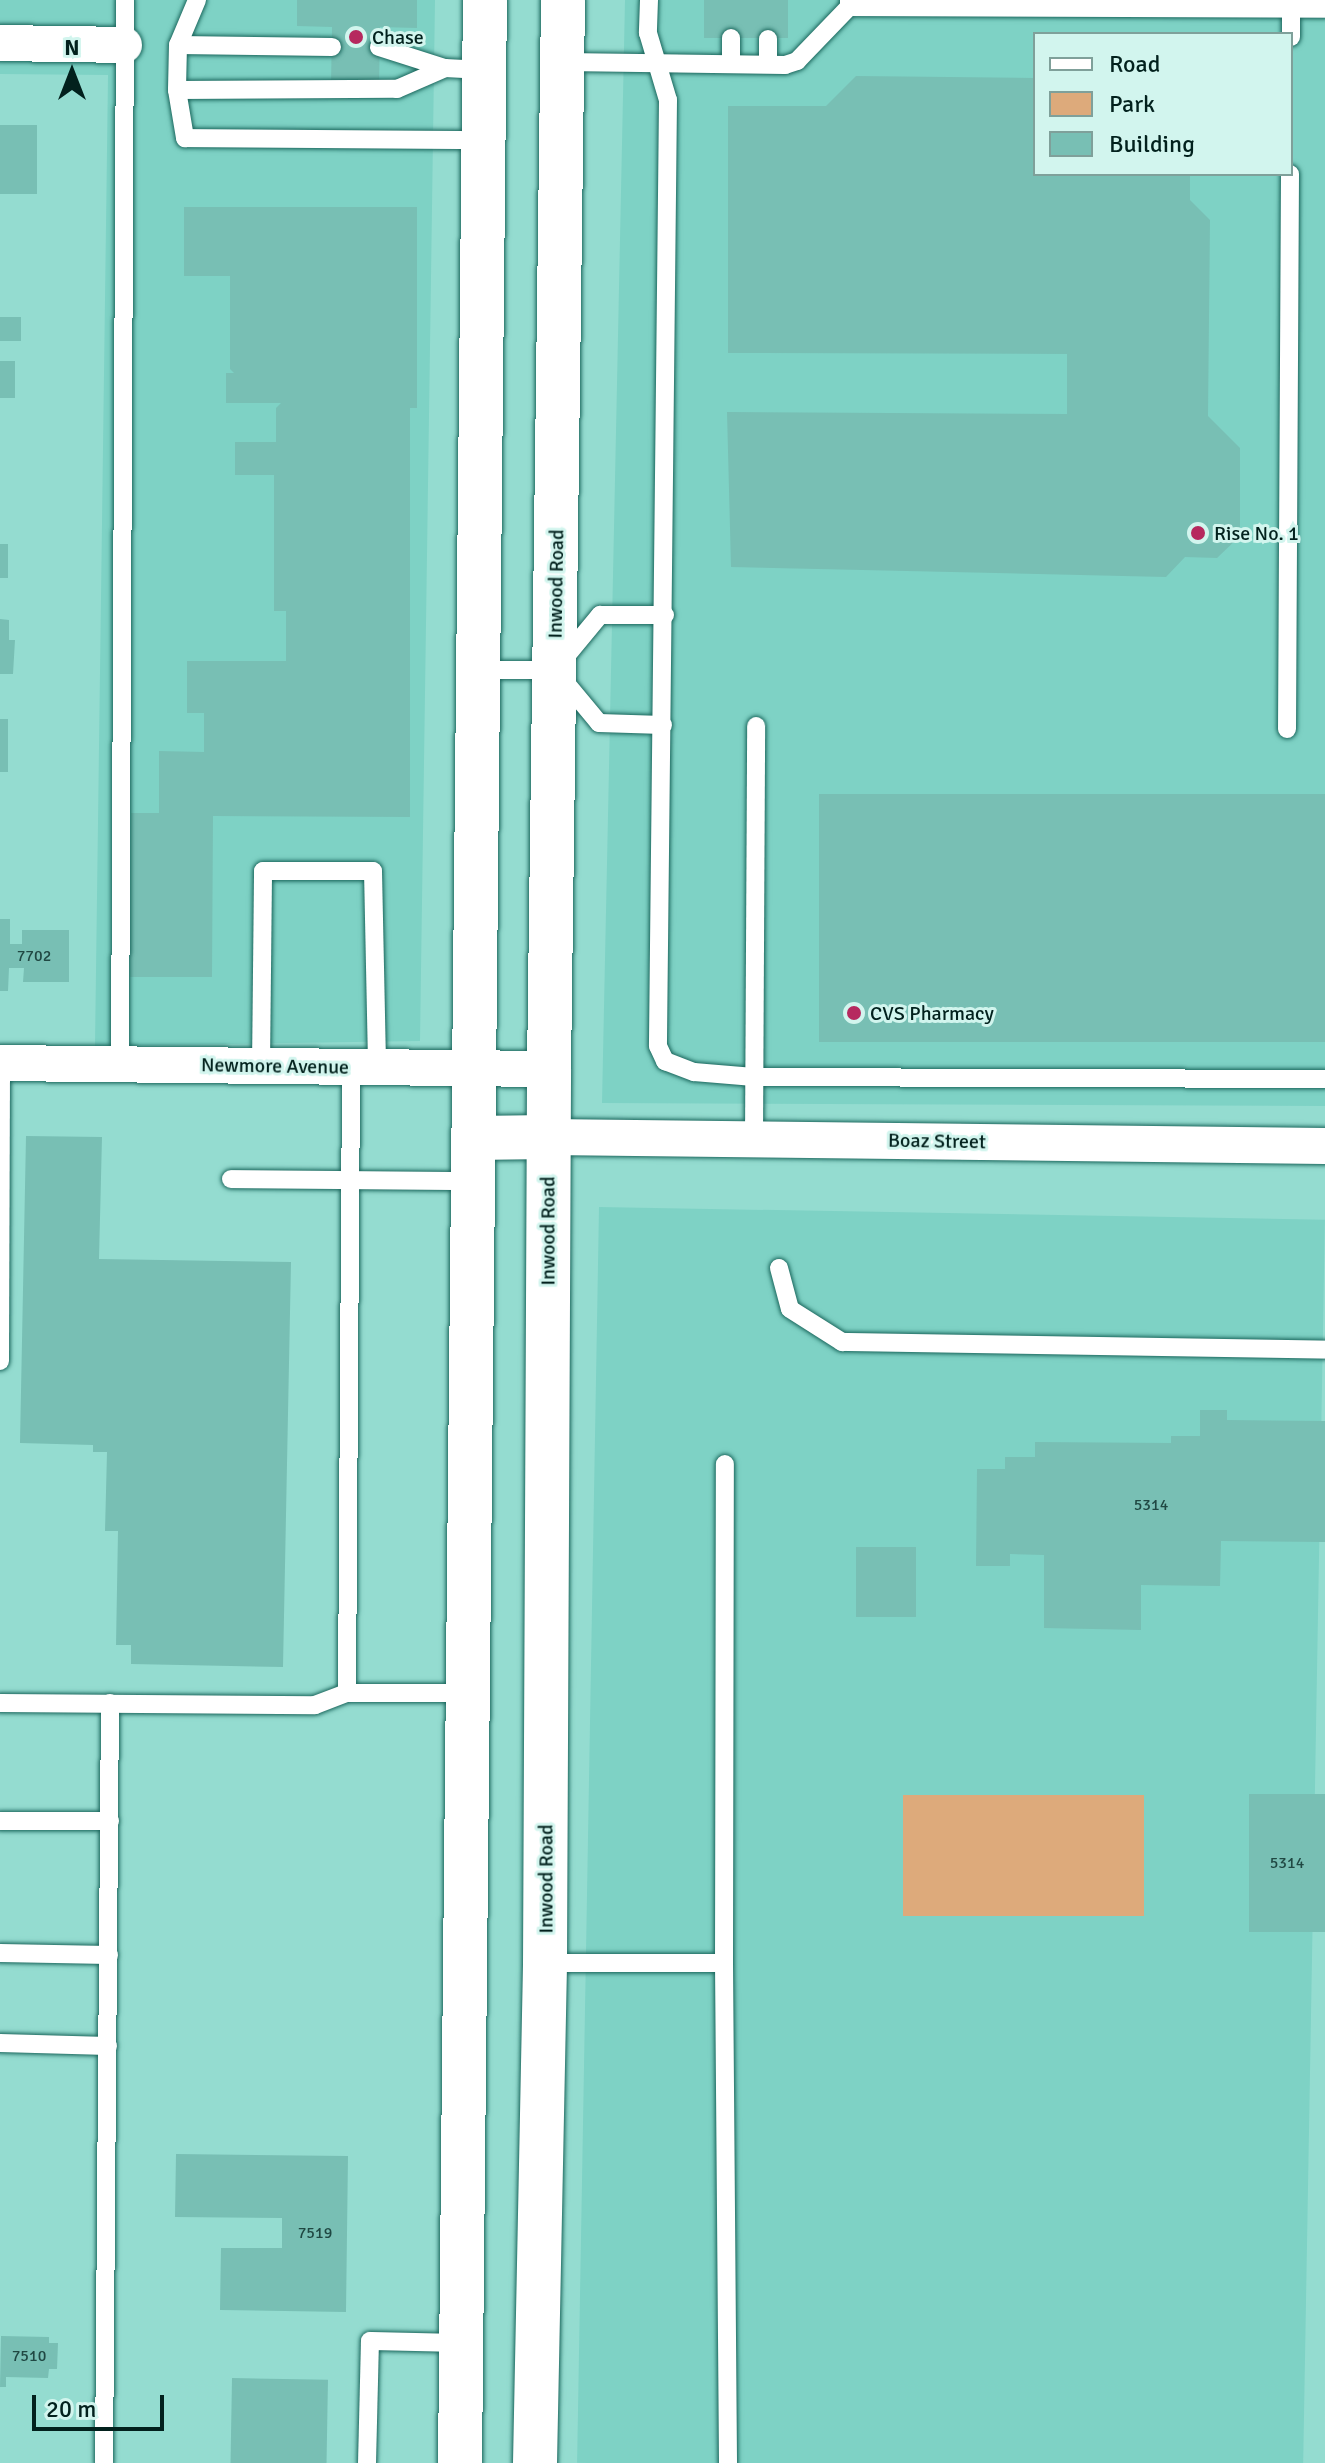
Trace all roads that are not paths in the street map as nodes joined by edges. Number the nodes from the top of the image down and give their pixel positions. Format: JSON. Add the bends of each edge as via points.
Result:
{"nodes":[{"id":1,"x":125,"y":0,"type":"edge"},
{"id":2,"x":197,"y":0,"type":"edge"},
{"id":3,"x":485,"y":0,"type":"edge"},
{"id":4,"x":563,"y":0,"type":"edge"},
{"id":5,"x":649,"y":0,"type":"edge"},
{"id":6,"x":849,"y":4,"type":"edge"},
{"id":7,"x":1291,"y":4,"type":"edge"},
{"id":8,"x":1325,"y":9,"type":"edge"},
{"id":9,"x":1291,"y":32,"type":"edge"},
{"id":10,"x":731,"y":38,"type":"dead end"},
{"id":11,"x":768,"y":39,"type":"dead end"},
{"id":12,"x":0,"y":43,"type":"edge"},
{"id":13,"x":124,"y":45,"type":"junction"},
{"id":14,"x":178,"y":45,"type":"junction"},
{"id":15,"x":332,"y":47,"type":"dead end"},
{"id":16,"x":379,"y":47,"type":"dead end"},
{"id":17,"x":563,"y":62,"type":"junction"},
{"id":18,"x":658,"y":64,"type":"junction"},
{"id":19,"x":731,"y":64,"type":"junction"},
{"id":20,"x":768,"y":64,"type":"junction"},
{"id":21,"x":464,"y":69,"type":"junction"},
{"id":22,"x":177,"y":90,"type":"junction"},
{"id":23,"x":483,"y":140,"type":"junction"},
{"id":24,"x":1290,"y":176,"type":"edge"},
{"id":25,"x":665,"y":615,"type":"junction"},
{"id":26,"x":479,"y":670,"type":"junction"},
{"id":27,"x":555,"y":670,"type":"junction"},
{"id":28,"x":663,"y":725,"type":"junction"},
{"id":29,"x":756,"y":726,"type":"dead end"},
{"id":30,"x":1287,"y":729,"type":"dead end"},
{"id":31,"x":0,"y":1063,"type":"edge"},
{"id":32,"x":120,"y":1064,"type":"junction"},
{"id":33,"x":261,"y":1066,"type":"junction"},
{"id":34,"x":364,"y":1067,"type":"junction"},
{"id":35,"x":473,"y":1069,"type":"junction"},
{"id":36,"x":549,"y":1069,"type":"junction"},
{"id":37,"x":754,"y":1077,"type":"junction"},
{"id":38,"x":1325,"y":1079,"type":"edge"},
{"id":39,"x":548,"y":1137,"type":"junction"},
{"id":40,"x":473,"y":1138,"type":"junction"},
{"id":41,"x":754,"y":1139,"type":"junction"},
{"id":42,"x":1325,"y":1146,"type":"edge"},
{"id":43,"x":231,"y":1179,"type":"dead end"},
{"id":44,"x":352,"y":1180,"type":"junction"},
{"id":45,"x":473,"y":1181,"type":"junction"},
{"id":46,"x":779,"y":1268,"type":"dead end"},
{"id":47,"x":1325,"y":1350,"type":"edge"},
{"id":48,"x":0,"y":1361,"type":"edge"},
{"id":49,"x":725,"y":1464,"type":"dead end"},
{"id":50,"x":347,"y":1693,"type":"junction"},
{"id":51,"x":468,"y":1693,"type":"junction"},
{"id":52,"x":0,"y":1703,"type":"edge"},
{"id":53,"x":110,"y":1703,"type":"junction"},
{"id":54,"x":0,"y":1821,"type":"edge"},
{"id":55,"x":110,"y":1821,"type":"junction"},
{"id":56,"x":0,"y":1953,"type":"edge"},
{"id":57,"x":109,"y":1955,"type":"junction"},
{"id":58,"x":545,"y":1963,"type":"junction"},
{"id":59,"x":724,"y":1963,"type":"junction"},
{"id":60,"x":0,"y":2043,"type":"edge"},
{"id":61,"x":108,"y":2046,"type":"junction"},
{"id":62,"x":461,"y":2343,"type":"junction"},
{"id":63,"x":104,"y":2463,"type":"edge"},
{"id":64,"x":367,"y":2463,"type":"edge"},
{"id":65,"x":460,"y":2463,"type":"edge"},
{"id":66,"x":535,"y":2463,"type":"edge"},
{"id":67,"x":728,"y":2463,"type":"edge"}],
"edges":[{"from":1,"to":13,"type":"lane"},
{"from":2,"to":14,"type":"lane"},
{"from":3,"to":21,"type":"main road"},
{"from":4,"to":17,"type":"main road","name":"Inwood Road"},
{"from":5,"to":18,"type":"lane","via":[[648,33]]},
{"from":6,"to":7,"type":"lane"},
{"from":6,"to":20,"type":"lane","via":[[797,61]]},
{"from":7,"to":8,"type":"lane"},
{"from":7,"to":9,"type":"lane"},
{"from":10,"to":19,"type":"lane"},
{"from":11,"to":20,"type":"lane"},
{"from":12,"to":13,"type":"street"},
{"from":13,"to":32,"type":"lane"},
{"from":14,"to":15,"type":"lane"},
{"from":14,"to":22,"type":"lane"},
{"from":16,"to":21,"type":"lane"},
{"from":17,"to":18,"type":"lane"},
{"from":17,"to":27,"type":"main road","name":"Inwood Road"},
{"from":18,"to":19,"type":"lane"},
{"from":18,"to":25,"type":"lane","via":[[668,100]]},
{"from":19,"to":20,"type":"lane"},
{"from":21,"to":22,"type":"lane","via":[[397,89]]},
{"from":21,"to":23,"type":"main road"},
{"from":22,"to":23,"type":"lane","via":[[185,138]]},
{"from":23,"to":26,"type":"main road"},
{"from":24,"to":30,"type":"lane"},
{"from":25,"to":27,"type":"lane","via":[[600,615]]},
{"from":25,"to":28,"type":"lane"},
{"from":26,"to":27,"type":"lane"},
{"from":26,"to":35,"type":"main road"},
{"from":27,"to":28,"type":"lane","via":[[599,723]]},
{"from":27,"to":36,"type":"main road","name":"Inwood Road"},
{"from":28,"to":37,"type":"lane","via":[[658,1046],[665,1061],[680,1069]]},
{"from":29,"to":37,"type":"lane"},
{"from":31,"to":32,"type":"street","name":"Newmore Avenue"},
{"from":31,"to":48,"type":"lane"},
{"from":32,"to":33,"type":"street","name":"Newmore Avenue"},
{"from":33,"to":34,"type":"street","name":"Newmore Avenue"},
{"from":33,"to":34,"type":"lane","via":[[263,871],[373,871]]},
{"from":34,"to":35,"type":"street","name":"Newmore Avenue"},
{"from":34,"to":44,"type":"lane"},
{"from":35,"to":36,"type":"street","name":"Newmore Avenue"},
{"from":35,"to":40,"type":"main road"},
{"from":36,"to":39,"type":"main road","name":"Inwood Road"},
{"from":37,"to":38,"type":"lane"},
{"from":37,"to":41,"type":"lane"},
{"from":39,"to":40,"type":"main road"},
{"from":39,"to":41,"type":"street","name":"Boaz Street"},
{"from":39,"to":58,"type":"main road","name":"Inwood Road"},
{"from":40,"to":45,"type":"main road"},
{"from":41,"to":42,"type":"street","name":"Boaz Street"},
{"from":43,"to":44,"type":"lane"},
{"from":44,"to":45,"type":"lane"},
{"from":44,"to":50,"type":"lane"},
{"from":45,"to":51,"type":"main road"},
{"from":46,"to":47,"type":"lane","via":[[790,1309],[842,1342]]},
{"from":49,"to":59,"type":"lane"},
{"from":50,"to":51,"type":"lane"},
{"from":50,"to":53,"type":"lane","via":[[315,1705]]},
{"from":51,"to":62,"type":"main road"},
{"from":52,"to":53,"type":"lane"},
{"from":53,"to":55,"type":"lane"},
{"from":54,"to":55,"type":"lane"},
{"from":55,"to":57,"type":"lane"},
{"from":56,"to":57,"type":"lane"},
{"from":57,"to":61,"type":"lane"},
{"from":58,"to":59,"type":"lane"},
{"from":58,"to":66,"type":"main road","name":"Inwood Road"},
{"from":59,"to":67,"type":"lane"},
{"from":60,"to":61,"type":"lane"},
{"from":61,"to":63,"type":"lane"},
{"from":62,"to":64,"type":"lane","via":[[370,2341]]},
{"from":62,"to":65,"type":"main road"}]}
